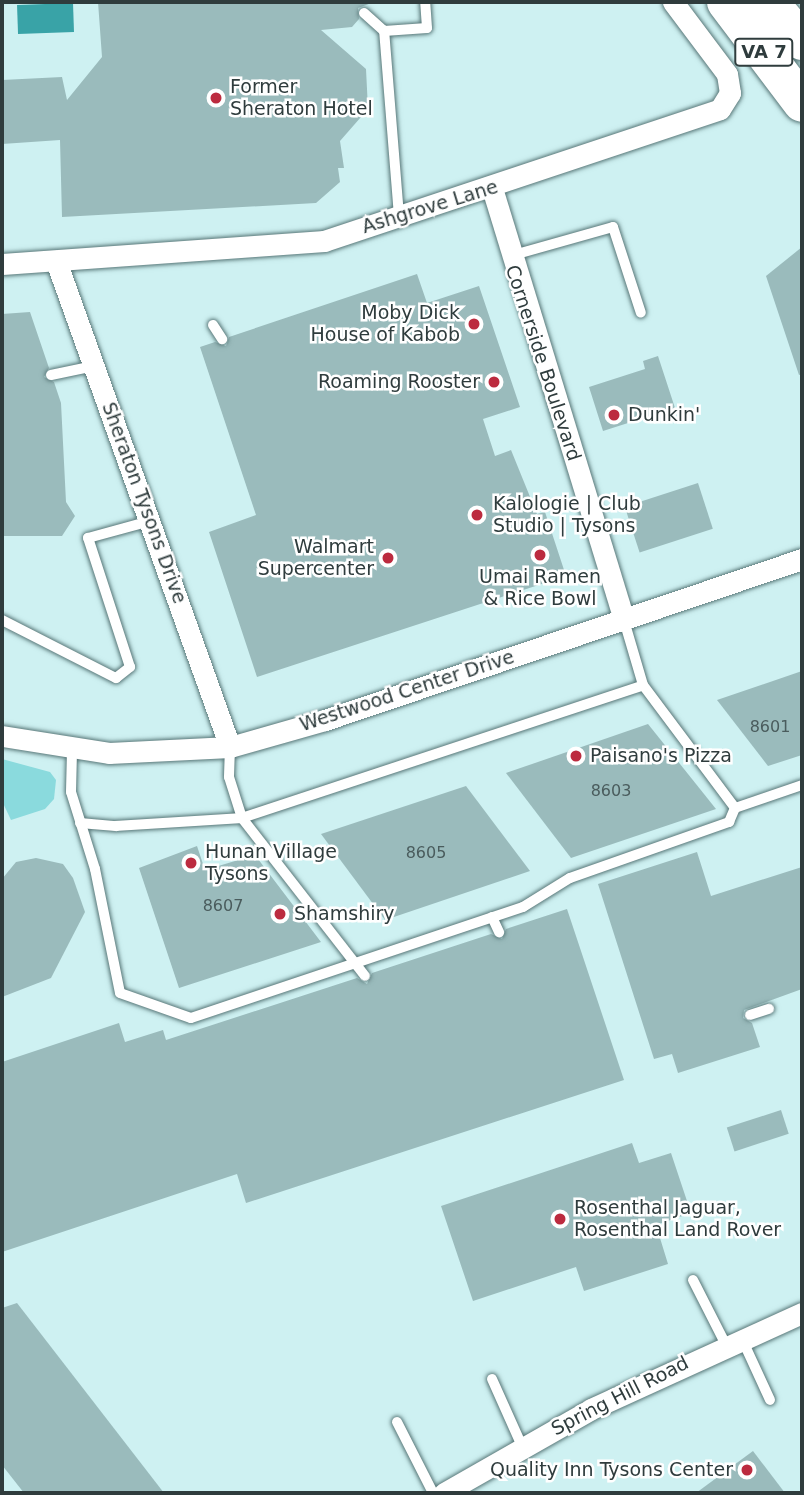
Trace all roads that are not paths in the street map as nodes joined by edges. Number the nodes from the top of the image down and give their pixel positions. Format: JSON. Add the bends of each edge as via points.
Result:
{"nodes":[{"id":1,"x":425,"y":2,"type":"edge"},
{"id":2,"x":673,"y":2,"type":"edge"},
{"id":3,"x":726,"y":2,"type":"edge"},
{"id":4,"x":769,"y":2,"type":"edge"},
{"id":5,"x":365,"y":13,"type":"dead end"},
{"id":6,"x":384,"y":31,"type":"junction"},
{"id":7,"x":802,"y":41,"type":"edge"},
{"id":8,"x":802,"y":103,"type":"edge"},
{"id":9,"x":492,"y":188,"type":"junction"},
{"id":10,"x":399,"y":216,"type":"junction"},
{"id":11,"x":509,"y":256,"type":"junction"},
{"id":12,"x":56,"y":261,"type":"junction"},
{"id":13,"x":2,"y":264,"type":"edge"},
{"id":14,"x":641,"y":313,"type":"dead end"},
{"id":15,"x":213,"y":325,"type":"dead end"},
{"id":16,"x":222,"y":339,"type":"dead end"},
{"id":17,"x":94,"y":366,"type":"junction"},
{"id":18,"x":51,"y":375,"type":"dead end"},
{"id":19,"x":150,"y":521,"type":"junction"},
{"id":20,"x":802,"y":559,"type":"edge"},
{"id":21,"x":623,"y":617,"type":"junction"},
{"id":22,"x":2,"y":620,"type":"edge"},
{"id":23,"x":643,"y":685,"type":"junction"},
{"id":24,"x":2,"y":736,"type":"edge"},
{"id":25,"x":230,"y":747,"type":"junction"},
{"id":26,"x":72,"y":751,"type":"junction"},
{"id":27,"x":802,"y":785,"type":"edge"},
{"id":28,"x":735,"y":808,"type":"junction"},
{"id":29,"x":242,"y":818,"type":"junction"},
{"id":30,"x":80,"y":823,"type":"junction"},
{"id":31,"x":492,"y":917,"type":"junction"},
{"id":32,"x":499,"y":932,"type":"dead end"},
{"id":33,"x":358,"y":963,"type":"junction"},
{"id":34,"x":365,"y":976,"type":"dead end"},
{"id":35,"x":769,"y":1009,"type":"dead end"},
{"id":36,"x":750,"y":1015,"type":"dead end"},
{"id":37,"x":693,"y":1280,"type":"dead end"},
{"id":38,"x":802,"y":1313,"type":"edge"},
{"id":39,"x":734,"y":1342,"type":"junction"},
{"id":40,"x":492,"y":1379,"type":"dead end"},
{"id":41,"x":770,"y":1400,"type":"dead end"},
{"id":42,"x":397,"y":1422,"type":"dead end"},
{"id":43,"x":522,"y":1446,"type":"junction"},
{"id":44,"x":433,"y":1493,"type":"edge"},
{"id":45,"x":444,"y":1493,"type":"edge"}],
"edges":[{"from":1,"to":6,"type":"lane","via":[[426,28]]},
{"from":2,"to":9,"type":"street","name":"Ashgrove Lane","via":[[727,74],[730,93],[725,104]]},
{"from":3,"to":8,"type":"highway","number":"VA 7"},
{"from":4,"to":7,"type":"highway"},
{"from":5,"to":6,"type":"lane"},
{"from":6,"to":10,"type":"lane"},
{"from":9,"to":10,"type":"street","name":"Ashgrove Lane"},
{"from":9,"to":11,"type":"street","name":"Cornerside Boulevard"},
{"from":10,"to":12,"type":"street","name":"Ashgrove Lane","via":[[303,245]]},
{"from":11,"to":14,"type":"lane","via":[[613,227]]},
{"from":11,"to":21,"type":"street","name":"Cornerside Boulevard"},
{"from":12,"to":13,"type":"street","name":"Ashgrove Lane"},
{"from":12,"to":17,"type":"street","name":"Sheraton Tysons Drive"},
{"from":15,"to":16,"type":"lane"},
{"from":17,"to":18,"type":"lane"},
{"from":17,"to":19,"type":"street","name":"Sheraton Tysons Drive"},
{"from":19,"to":22,"type":"lane","via":[[88,538],[130,667],[116,678]]},
{"from":19,"to":25,"type":"street","name":"Sheraton Tysons Drive"},
{"from":20,"to":21,"type":"street","name":"Westwood Center Drive"},
{"from":21,"to":23,"type":"lane"},
{"from":21,"to":25,"type":"street","name":"Westwood Center Drive","via":[[337,716]]},
{"from":23,"to":28,"type":"lane"},
{"from":23,"to":29,"type":"lane"},
{"from":24,"to":26,"type":"street","name":"Westwood Center Drive"},
{"from":25,"to":26,"type":"street","name":"Westwood Center Drive","via":[[178,752]]},
{"from":25,"to":29,"type":"lane","via":[[229,777]]},
{"from":26,"to":30,"type":"lane","via":[[71,792]]},
{"from":27,"to":28,"type":"lane"},
{"from":28,"to":31,"type":"lane","via":[[729,822],[570,878],[523,906]]},
{"from":29,"to":30,"type":"lane","via":[[116,826]]},
{"from":29,"to":33,"type":"lane"},
{"from":30,"to":33,"type":"lane","via":[[120,993],[191,1018]]},
{"from":31,"to":32,"type":"lane"},
{"from":31,"to":33,"type":"lane"},
{"from":33,"to":34,"type":"lane"},
{"from":35,"to":36,"type":"lane"},
{"from":37,"to":39,"type":"lane"},
{"from":38,"to":39,"type":"street","name":"Spring Hill Road"},
{"from":39,"to":41,"type":"lane"},
{"from":39,"to":43,"type":"street","name":"Spring Hill Road"},
{"from":40,"to":43,"type":"lane"},
{"from":42,"to":44,"type":"lane"},
{"from":43,"to":45,"type":"street","name":"Spring Hill Road"}]}
